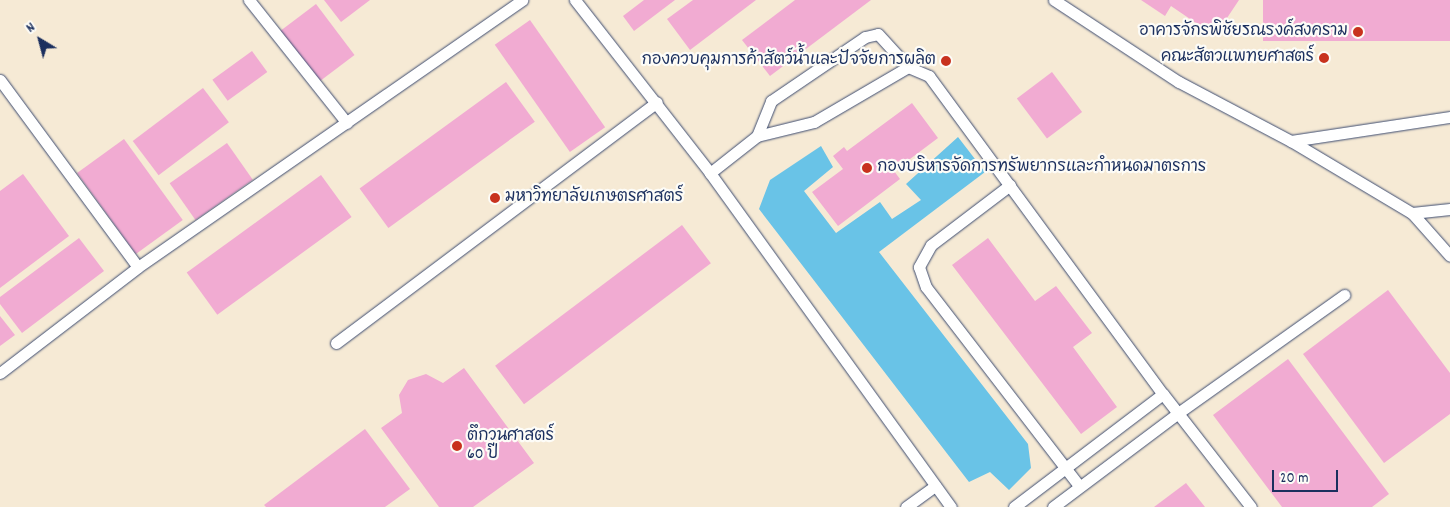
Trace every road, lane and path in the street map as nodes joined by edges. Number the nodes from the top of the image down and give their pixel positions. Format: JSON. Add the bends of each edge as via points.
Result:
{"nodes":[{"id":1,"x":249,"y":0,"type":"edge"},
{"id":2,"x":522,"y":0,"type":"edge"},
{"id":3,"x":575,"y":0,"type":"edge"},
{"id":4,"x":1054,"y":0,"type":"edge"},
{"id":5,"x":908,"y":67,"type":"junction"},
{"id":6,"x":0,"y":80,"type":"edge"},
{"id":7,"x":657,"y":102,"type":"junction"},
{"id":8,"x":1450,"y":117,"type":"edge"},
{"id":9,"x":347,"y":123,"type":"junction"},
{"id":10,"x":757,"y":136,"type":"junction"},
{"id":11,"x":1291,"y":141,"type":"junction"},
{"id":12,"x":710,"y":173,"type":"junction"},
{"id":13,"x":1010,"y":185,"type":"junction"},
{"id":14,"x":1450,"y":209,"type":"edge"},
{"id":15,"x":1412,"y":213,"type":"junction"},
{"id":16,"x":1450,"y":256,"type":"edge"},
{"id":17,"x":138,"y":267,"type":"junction"},
{"id":18,"x":1344,"y":295,"type":"dead end"},
{"id":19,"x":336,"y":343,"type":"dead end"},
{"id":20,"x":0,"y":373,"type":"edge"},
{"id":21,"x":1163,"y":394,"type":"junction"},
{"id":22,"x":1178,"y":413,"type":"junction"},
{"id":23,"x":1064,"y":469,"type":"junction"},
{"id":24,"x":935,"y":486,"type":"junction"},
{"id":25,"x":1079,"y":486,"type":"junction"},
{"id":26,"x":906,"y":507,"type":"edge"},
{"id":27,"x":951,"y":507,"type":"edge"},
{"id":28,"x":1014,"y":507,"type":"edge"},
{"id":29,"x":1053,"y":507,"type":"edge"},
{"id":30,"x":1251,"y":507,"type":"edge"}],
"edges":[{"from":1,"to":9,"type":"lane"},
{"from":2,"to":9,"type":"lane"},
{"from":3,"to":7,"type":"lane"},
{"from":4,"to":11,"type":"lane","via":[[1179,82]]},
{"from":5,"to":10,"type":"lane","via":[[814,122]]},
{"from":5,"to":10,"type":"lane","via":[[878,34],[865,37],[772,100]]},
{"from":5,"to":13,"type":"lane","via":[[929,76]]},
{"from":6,"to":17,"type":"lane"},
{"from":7,"to":12,"type":"lane"},
{"from":7,"to":19,"type":"lane"},
{"from":8,"to":11,"type":"lane"},
{"from":9,"to":17,"type":"lane"},
{"from":10,"to":12,"type":"lane"},
{"from":11,"to":15,"type":"lane"},
{"from":12,"to":24,"type":"lane"},
{"from":13,"to":21,"type":"lane"},
{"from":13,"to":23,"type":"lane","via":[[931,246],[919,267],[926,287]]},
{"from":14,"to":15,"type":"lane"},
{"from":15,"to":16,"type":"lane"},
{"from":17,"to":20,"type":"lane"},
{"from":18,"to":22,"type":"lane"},
{"from":21,"to":22,"type":"lane"},
{"from":21,"to":23,"type":"lane"},
{"from":22,"to":25,"type":"lane"},
{"from":22,"to":30,"type":"lane"},
{"from":23,"to":25,"type":"lane"},
{"from":23,"to":28,"type":"lane"},
{"from":24,"to":26,"type":"lane"},
{"from":24,"to":27,"type":"lane"},
{"from":25,"to":29,"type":"lane"}]}
